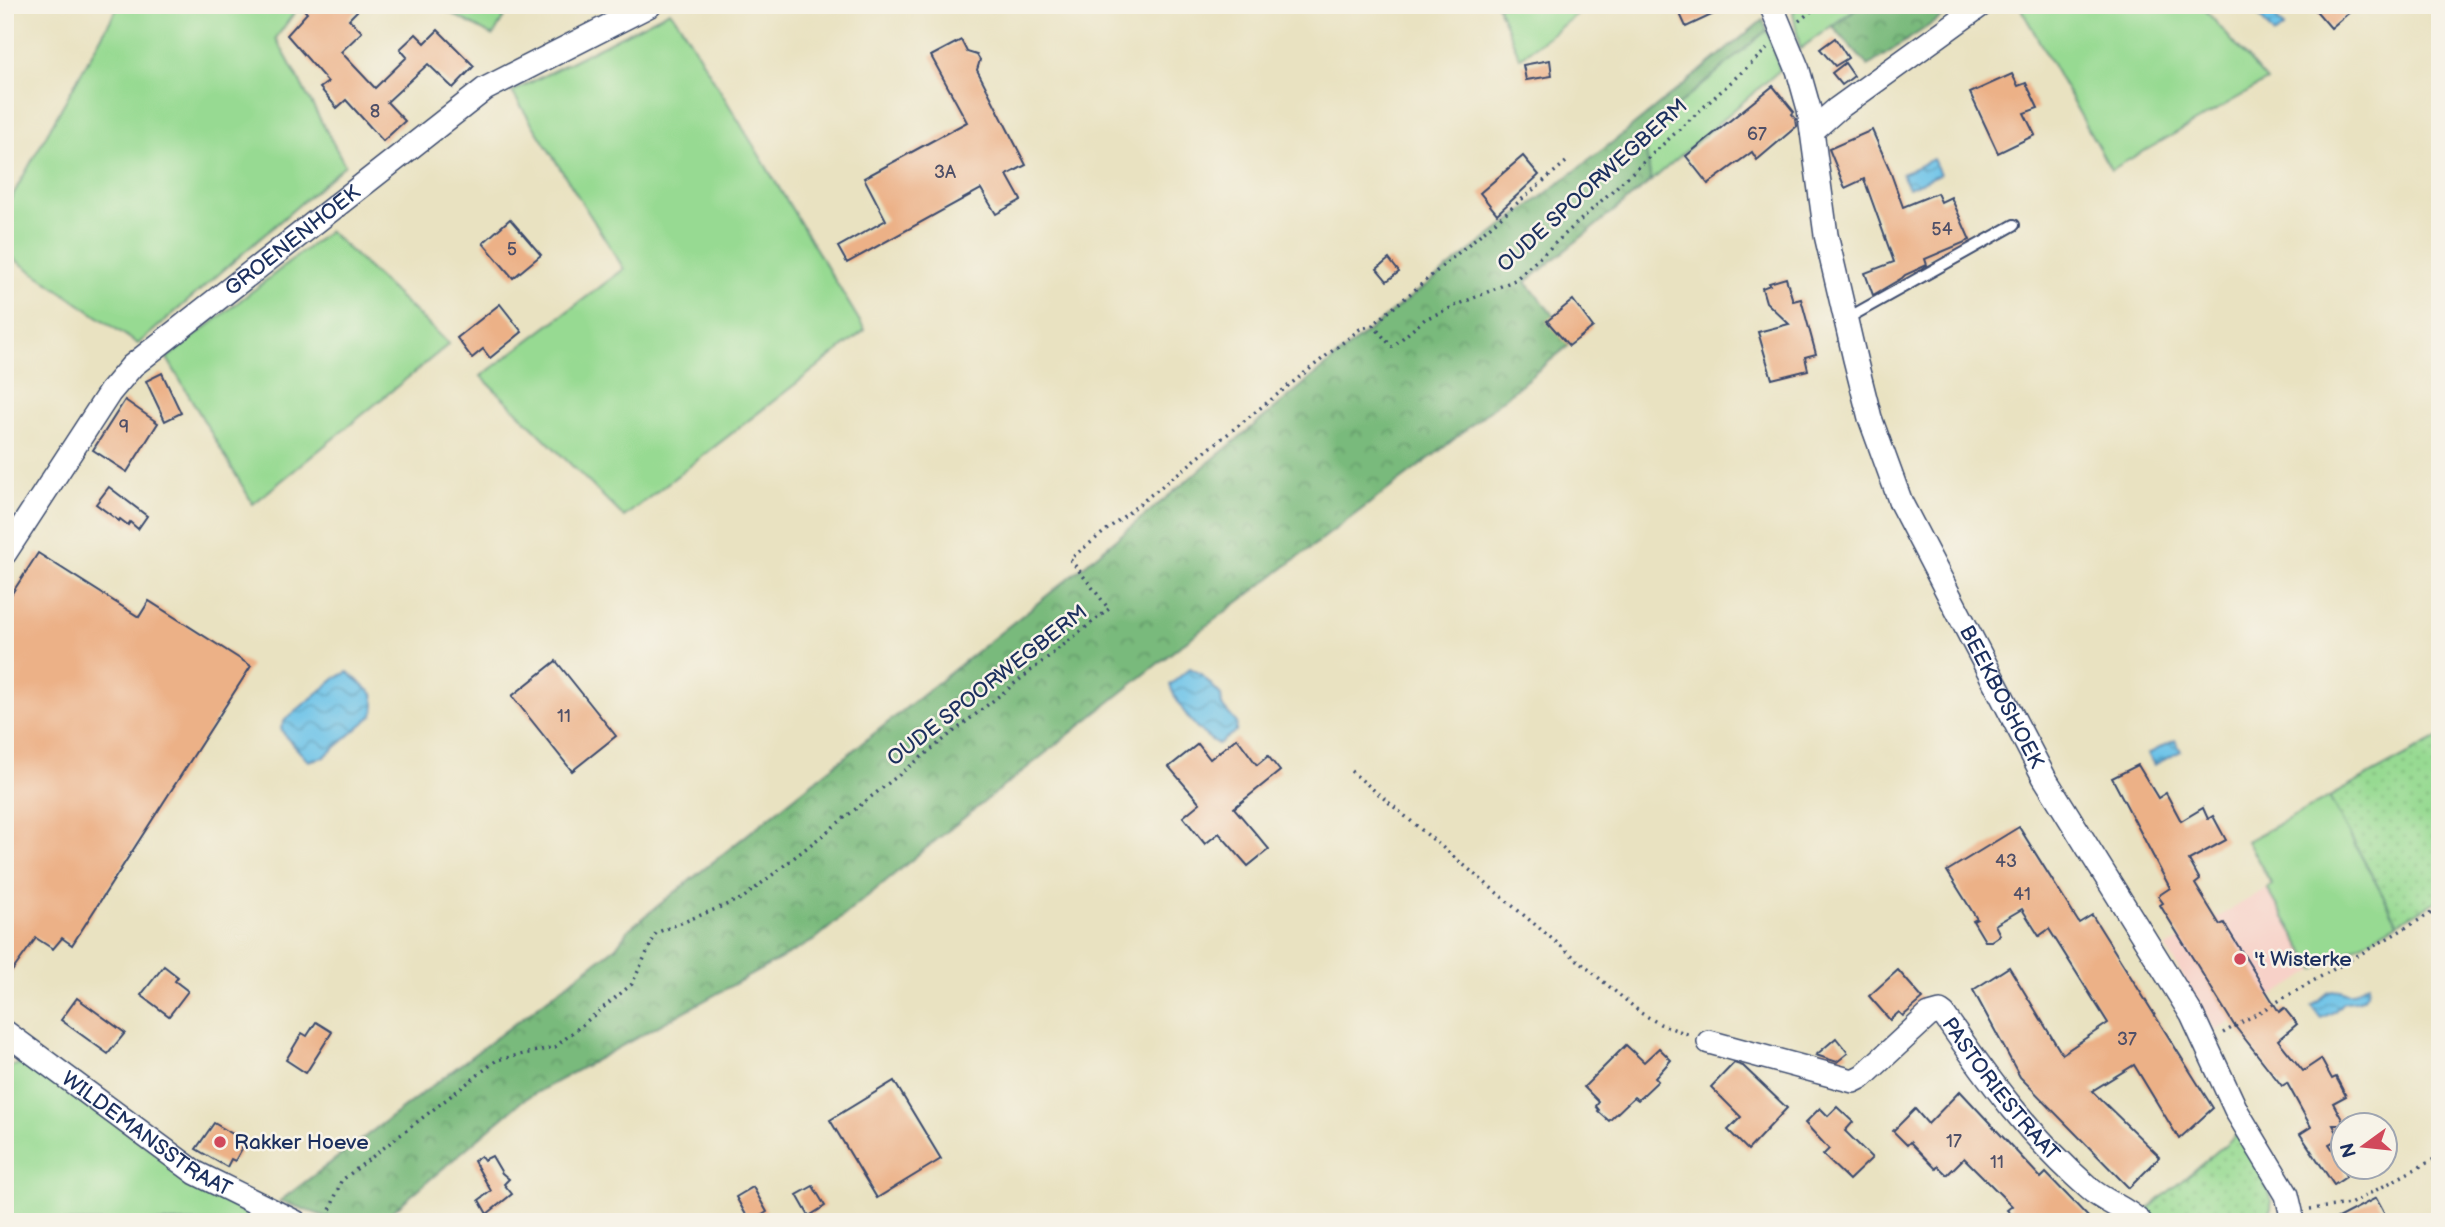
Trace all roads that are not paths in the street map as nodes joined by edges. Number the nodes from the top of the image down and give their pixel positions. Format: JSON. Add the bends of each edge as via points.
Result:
{"nodes":[{"id":1,"x":650,"y":5,"type":"edge"},
{"id":2,"x":1772,"y":5,"type":"edge"},
{"id":3,"x":1981,"y":5,"type":"edge"},
{"id":4,"x":1812,"y":131,"type":"junction"},
{"id":5,"x":2014,"y":225,"type":"dead end"},
{"id":6,"x":1846,"y":320,"type":"junction"},
{"id":7,"x":5,"y":553,"type":"edge"},
{"id":8,"x":5,"y":1032,"type":"edge"},
{"id":9,"x":1709,"y":1042,"type":"road end"},
{"id":10,"x":2291,"y":1217,"type":"edge"},
{"id":11,"x":295,"y":1222,"type":"edge"},
{"id":12,"x":2140,"y":1222,"type":"edge"}],
"edges":[{"from":1,"to":7,"type":"street","name":"GROENENHOEK","via":[[485,89],[132,366],[110,392]]},
{"from":2,"to":4,"type":"street","name":"BEEKBOSHOEK","via":[[1798,70]]},
{"from":3,"to":4,"type":"street"},
{"from":4,"to":6,"type":"street","name":"BEEKBOSHOEK","via":[[1824,226]]},
{"from":5,"to":6,"type":"lane"},
{"from":6,"to":10,"type":"street","name":"BEEKBOSHOEK","via":[[1870,418],[1918,537],[2044,777],[2192,1015],[2237,1112],[2280,1180]]},
{"from":8,"to":11,"type":"street","name":"WILDEMANSSTRAAT","via":[[196,1173]]},
{"from":9,"to":12,"type":"street","name":"PASTORIESTRAAT","via":[[1853,1081],[1929,1015],[1940,1012],[2031,1130],[2091,1191]]}]}
